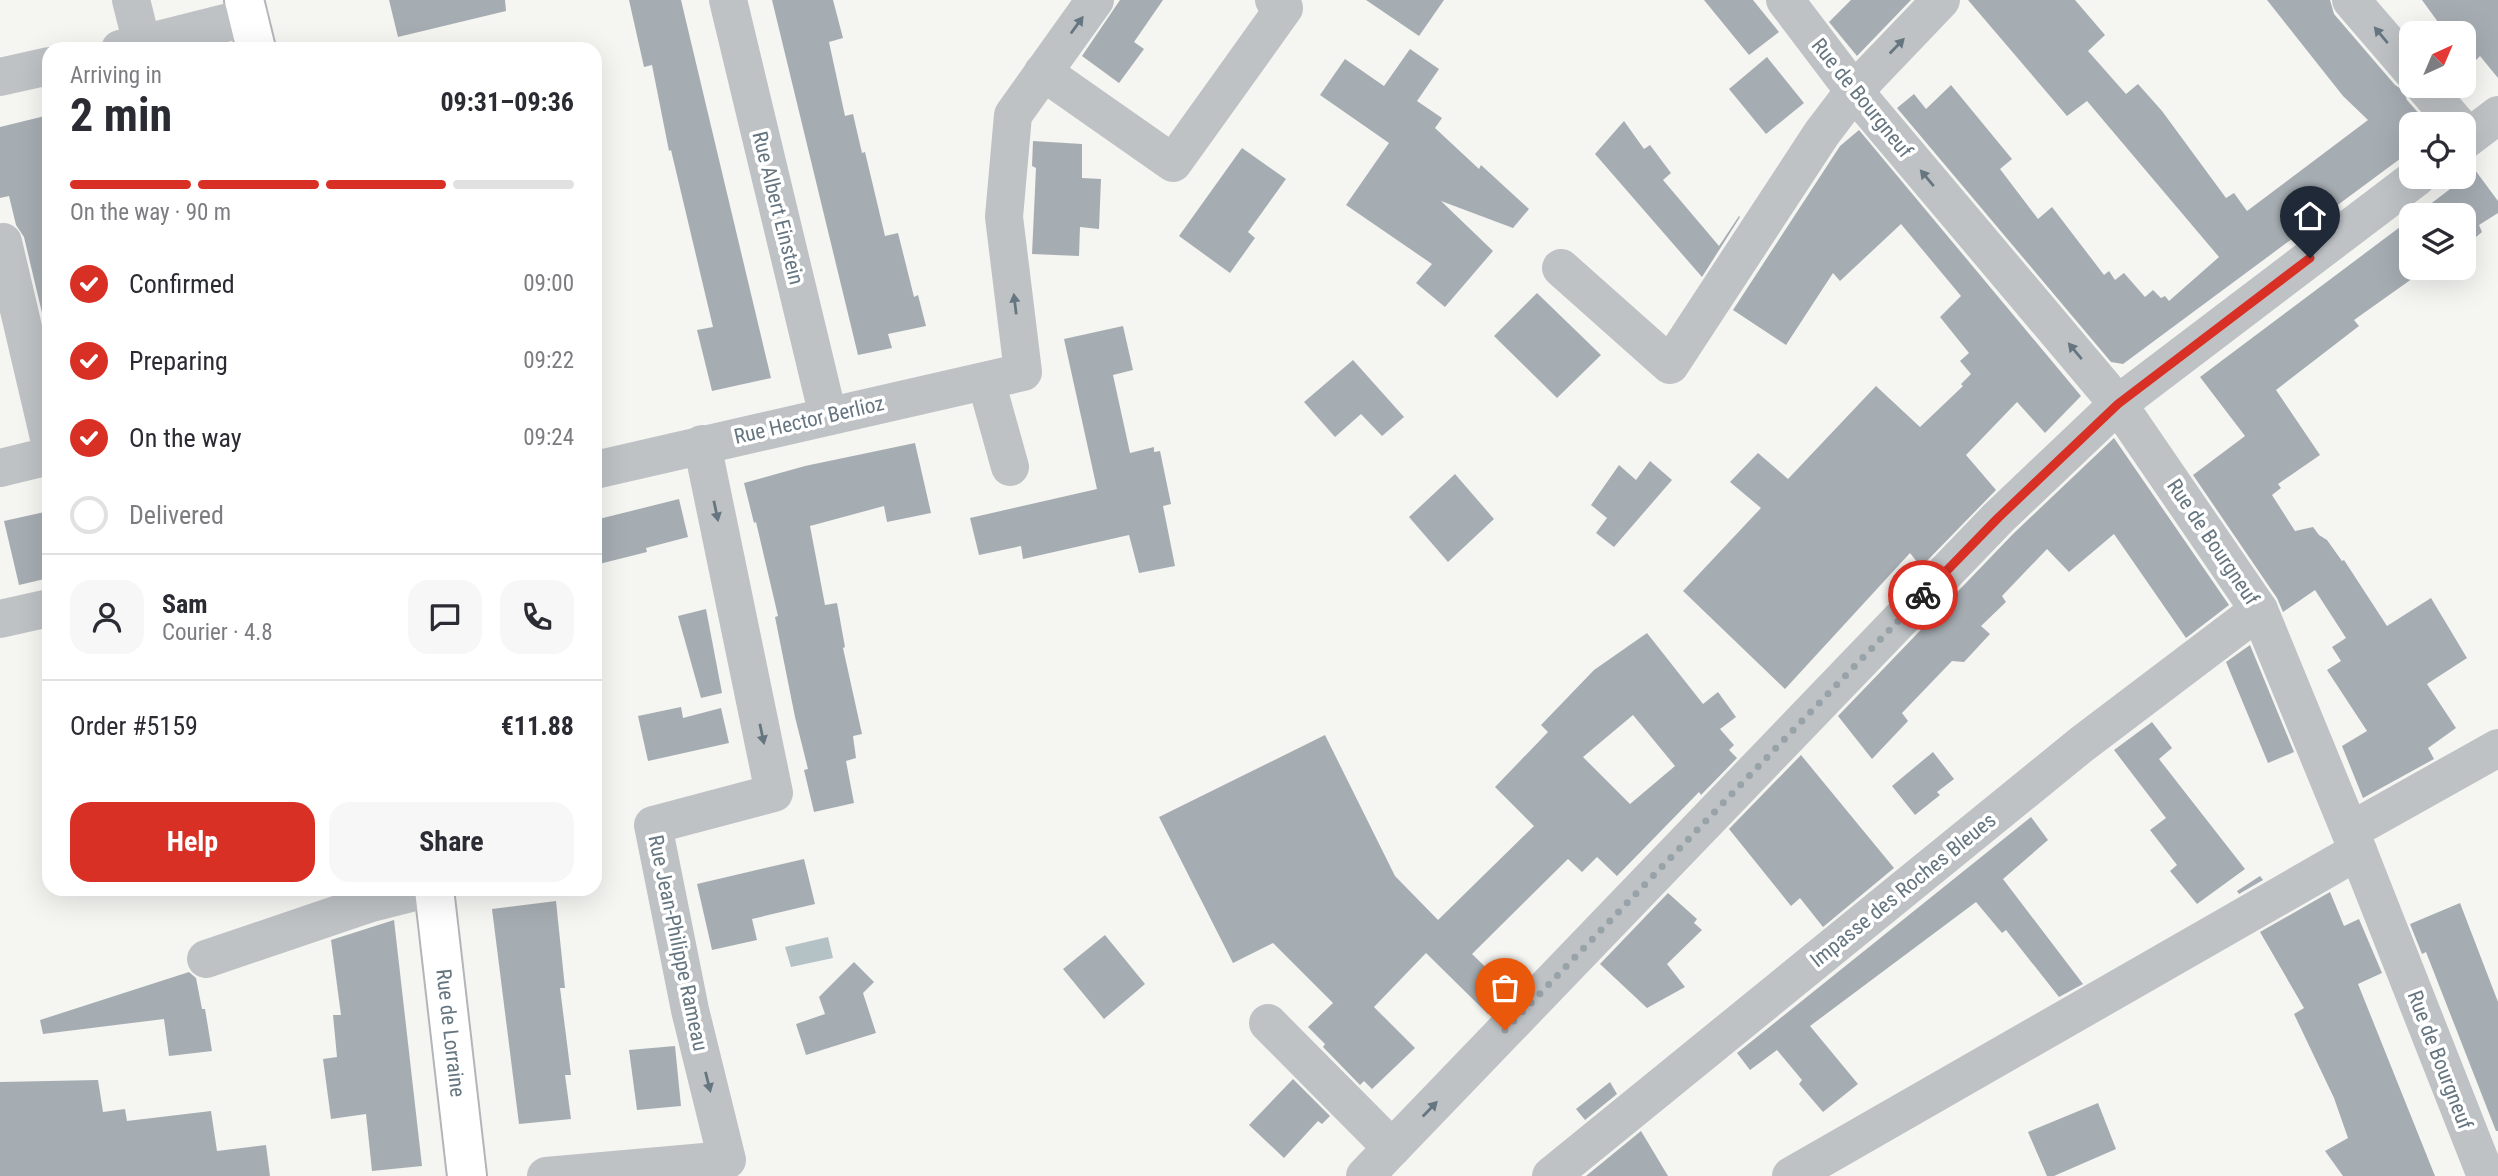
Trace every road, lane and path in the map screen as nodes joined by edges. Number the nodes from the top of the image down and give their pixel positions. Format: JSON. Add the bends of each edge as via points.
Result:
{"nodes":[{"id":1,"x":131,"y":0,"type":"edge"},
{"id":2,"x":728,"y":0,"type":"edge"},
{"id":3,"x":1095,"y":0,"type":"edge"},
{"id":4,"x":1274,"y":0,"type":"edge"},
{"id":5,"x":1785,"y":0,"type":"edge"},
{"id":6,"x":1941,"y":0,"type":"edge"},
{"id":7,"x":2351,"y":0,"type":"edge"},
{"id":8,"x":250,"y":22,"type":"edge"},
{"id":9,"x":131,"y":42,"type":"edge"},
{"id":10,"x":151,"y":42,"type":"edge"},
{"id":11,"x":2399,"y":56,"type":"edge"},
{"id":12,"x":42,"y":68,"type":"edge"},
{"id":13,"x":1043,"y":72,"type":"junction"},
{"id":14,"x":0,"y":77,"type":"edge"},
{"id":15,"x":1854,"y":91,"type":"junction"},
{"id":16,"x":2434,"y":98,"type":"edge"},
{"id":17,"x":2445,"y":112,"type":"edge"},
{"id":18,"x":2498,"y":115,"type":"edge"},
{"id":19,"x":2476,"y":127,"type":"edge"},
{"id":20,"x":2401,"y":189,"type":"edge"},
{"id":21,"x":0,"y":243,"type":"edge"},
{"id":22,"x":1561,"y":268,"type":"dead end"},
{"id":23,"x":986,"y":381,"type":"junction"},
{"id":24,"x":2118,"y":404,"type":"junction"},
{"id":25,"x":42,"y":408,"type":"edge"},
{"id":26,"x":828,"y":416,"type":"junction"},
{"id":27,"x":702,"y":444,"type":"junction"},
{"id":28,"x":42,"y":458,"type":"edge"},
{"id":29,"x":1010,"y":467,"type":"dead end"},
{"id":30,"x":0,"y":468,"type":"edge"},
{"id":31,"x":602,"y":468,"type":"edge"},
{"id":32,"x":42,"y":609,"type":"edge"},
{"id":33,"x":2259,"y":610,"type":"junction"},
{"id":34,"x":1,"y":616,"type":"edge"},
{"id":35,"x":2498,"y":748,"type":"edge"},
{"id":36,"x":2354,"y":841,"type":"junction"},
{"id":37,"x":400,"y":896,"type":"edge"},
{"id":38,"x":435,"y":896,"type":"edge"},
{"id":39,"x":206,"y":960,"type":"dead end"},
{"id":40,"x":1268,"y":1023,"type":"dead end"},
{"id":41,"x":1392,"y":1148,"type":"junction"},
{"id":42,"x":467,"y":1176,"type":"edge"},
{"id":43,"x":546,"y":1176,"type":"edge"},
{"id":44,"x":1366,"y":1176,"type":"edge"},
{"id":45,"x":1551,"y":1176,"type":"edge"},
{"id":46,"x":1791,"y":1176,"type":"edge"},
{"id":47,"x":2486,"y":1176,"type":"edge"}],
"edges":[{"from":1,"to":9,"type":"street"},
{"from":2,"to":26,"type":"street","name":"Rue Albert Einstein"},
{"from":13,"to":3,"type":"street","one_way":true},
{"from":4,"to":13,"type":"street","via":[[1284,8],[1173,163]]},
{"from":5,"to":15,"type":"street","name":"Rue de Bourgneuf"},
{"from":15,"to":6,"type":"street","one_way":true},
{"from":11,"to":7,"type":"street","one_way":true},
{"from":8,"to":10,"type":"street"},
{"from":12,"to":14,"type":"street"},
{"from":23,"to":13,"type":"street","name":"Rue Hector Berlioz","one_way":true,"via":[[1023,372],[1003,217],[1013,115]]},
{"from":15,"to":22,"type":"street","via":[[1670,366]]},
{"from":24,"to":15,"type":"street","name":"Rue de Bourgneuf","one_way":true},
{"from":16,"to":17,"type":"street"},
{"from":18,"to":19,"type":"street"},
{"from":20,"to":24,"type":"street"},
{"from":21,"to":25,"type":"street"},
{"from":23,"to":26,"type":"street","name":"Rue Hector Berlioz"},
{"from":23,"to":29,"type":"street"},
{"from":24,"to":33,"type":"street","name":"Rue de Bourgneuf"},
{"from":41,"to":24,"type":"street","one_way":true,"via":[[1998,518]]},
{"from":26,"to":27,"type":"street","name":"Rue Hector Berlioz"},
{"from":27,"to":31,"type":"street","name":"Rue Hector Berlioz"},
{"from":27,"to":43,"type":"street","name":"Rue Jean-Philippe Rameau","one_way":true,"via":[[774,793],[653,825],[690,1010],[727,1160]]},
{"from":28,"to":30,"type":"street"},
{"from":32,"to":34,"type":"street"},
{"from":33,"to":36,"type":"street","name":"Rue de Bourgneuf"},
{"from":33,"to":45,"type":"street","name":"Impasse des Roches Bleues","via":[[2082,744]]},
{"from":35,"to":36,"type":"street"},
{"from":36,"to":46,"type":"street"},
{"from":36,"to":47,"type":"street","name":"Rue de Bourgneuf"},
{"from":37,"to":39,"type":"street"},
{"from":38,"to":42,"type":"main road","name":"Rue de Lorraine"},
{"from":40,"to":41,"type":"street"},
{"from":41,"to":44,"type":"street"}]}
